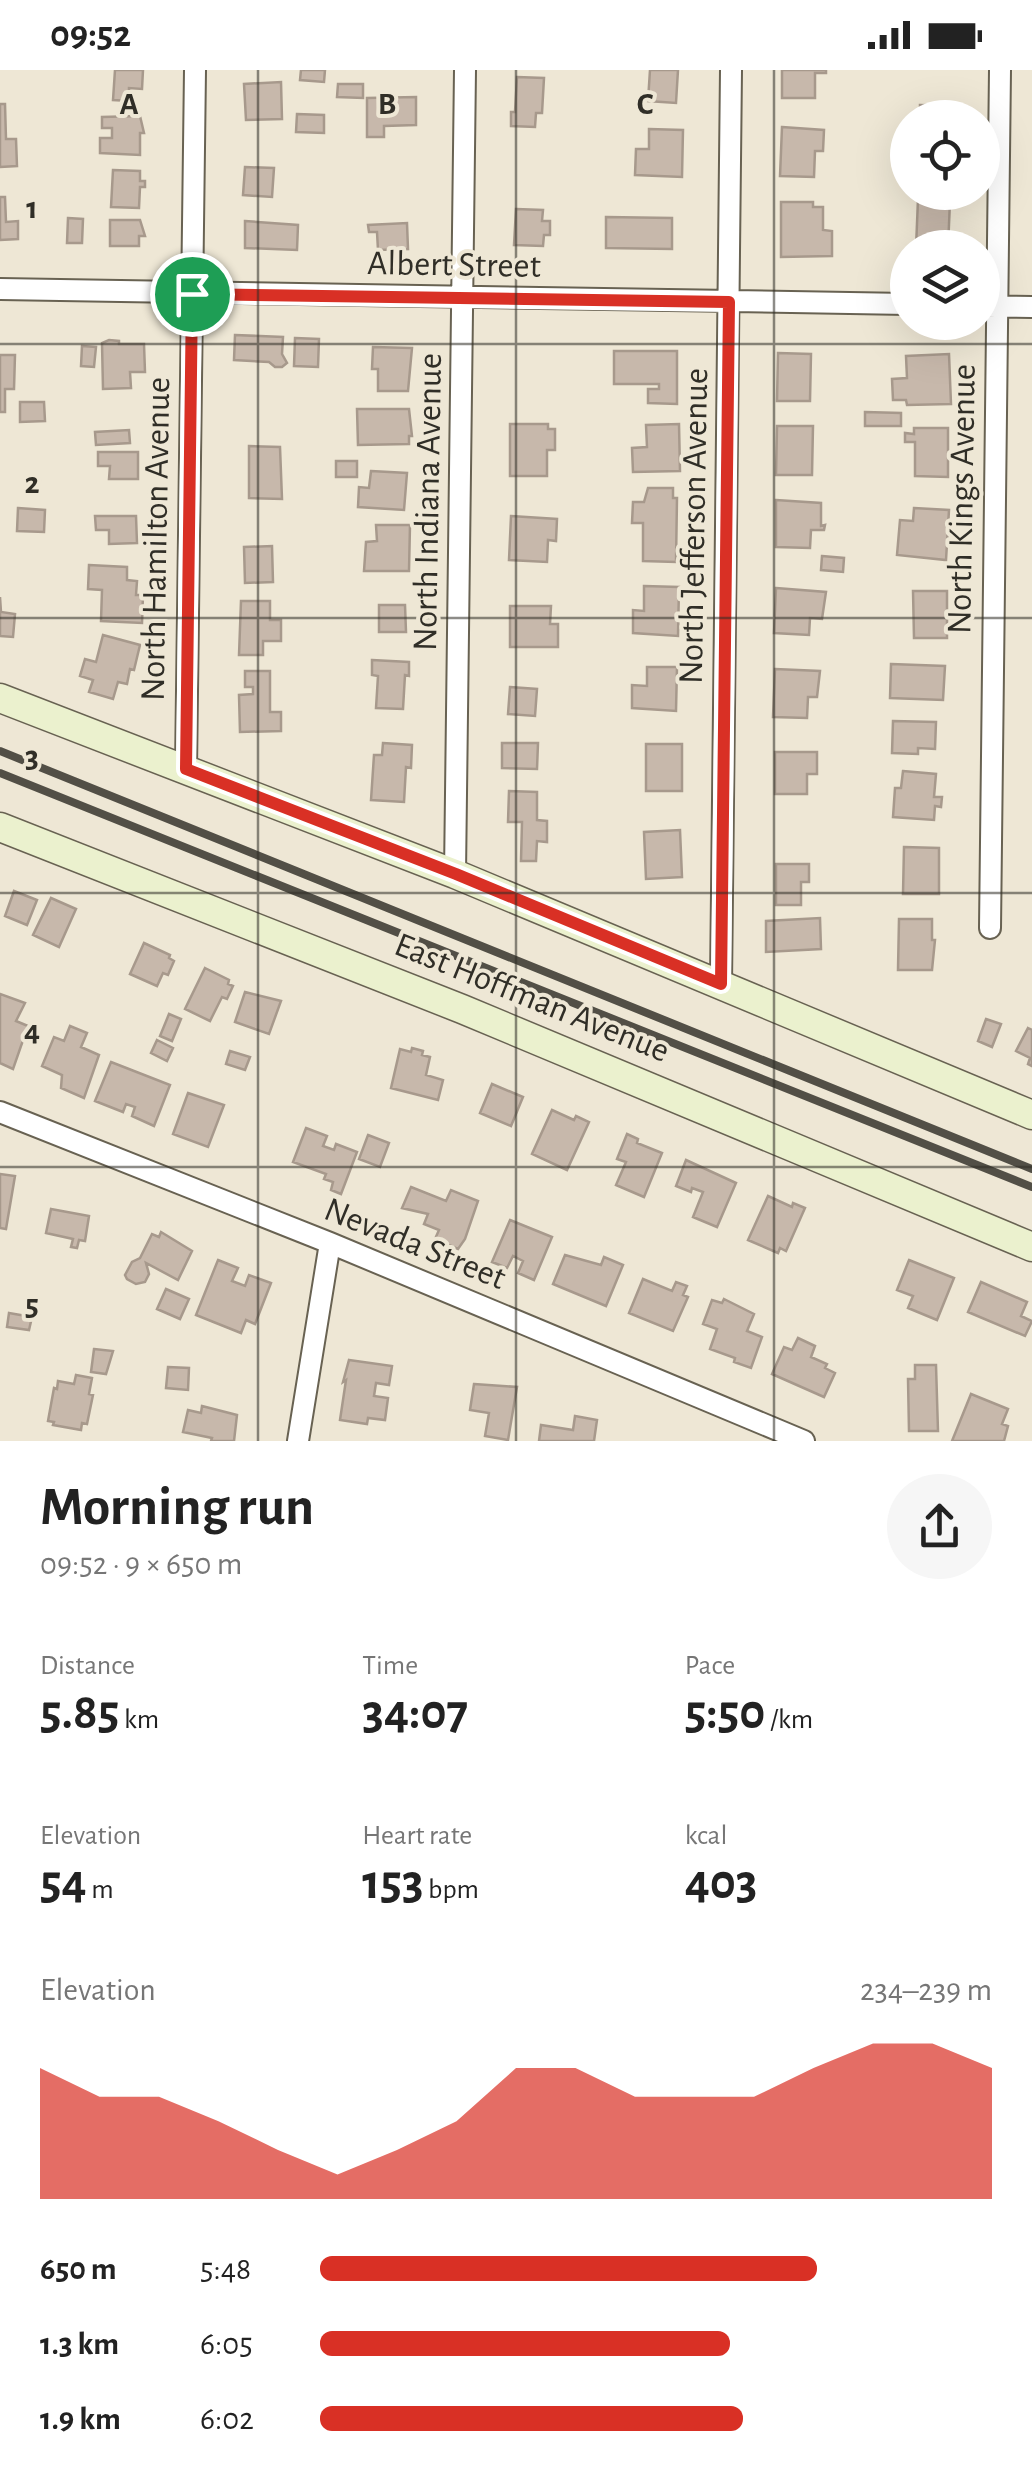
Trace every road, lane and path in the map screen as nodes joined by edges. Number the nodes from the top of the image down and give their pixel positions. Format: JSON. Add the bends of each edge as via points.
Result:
{"nodes":[{"id":1,"x":194,"y":70,"type":"edge"},
{"id":2,"x":465,"y":70,"type":"edge"},
{"id":3,"x":731,"y":70,"type":"edge"},
{"id":4,"x":1000,"y":70,"type":"edge"},
{"id":5,"x":993,"y":230,"type":"edge"},
{"id":6,"x":0,"y":289,"type":"edge"},
{"id":7,"x":192,"y":294,"type":"junction"},
{"id":8,"x":463,"y":298,"type":"junction"},
{"id":9,"x":729,"y":302,"type":"junction"},
{"id":10,"x":890,"y":304,"type":"edge"},
{"id":11,"x":1000,"y":306,"type":"edge"},
{"id":12,"x":1032,"y":307,"type":"edge"},
{"id":13,"x":989,"y":340,"type":"edge"},
{"id":14,"x":0,"y":698,"type":"edge"},
{"id":15,"x":186,"y":769,"type":"junction"},
{"id":16,"x":0,"y":828,"type":"edge"},
{"id":17,"x":456,"y":874,"type":"junction"},
{"id":18,"x":990,"y":928,"type":"dead end"},
{"id":19,"x":721,"y":984,"type":"junction"},
{"id":20,"x":0,"y":1112,"type":"edge"},
{"id":21,"x":1032,"y":1114,"type":"edge"},
{"id":22,"x":330,"y":1244,"type":"junction"},
{"id":23,"x":1032,"y":1247,"type":"edge"},
{"id":24,"x":298,"y":1441,"type":"edge"},
{"id":25,"x":804,"y":1441,"type":"edge"}],
"edges":[{"from":1,"to":7,"type":"street","name":"North Hamilton Avenue"},
{"from":2,"to":8,"type":"street","name":"North Indiana Avenue"},
{"from":3,"to":9,"type":"street","name":"North Jefferson Avenue"},
{"from":4,"to":5,"type":"street","name":"North Kings Avenue"},
{"from":6,"to":7,"type":"street","name":"Albert Street"},
{"from":7,"to":8,"type":"street","name":"Albert Street"},
{"from":7,"to":15,"type":"street","name":"North Hamilton Avenue"},
{"from":8,"to":9,"type":"street","name":"Albert Street"},
{"from":8,"to":17,"type":"street","name":"North Indiana Avenue"},
{"from":9,"to":10,"type":"street","name":"Albert Street"},
{"from":9,"to":19,"type":"street","name":"North Jefferson Avenue"},
{"from":11,"to":12,"type":"street"},
{"from":13,"to":18,"type":"street","name":"North Kings Avenue"},
{"from":14,"to":15,"type":"street"},
{"from":15,"to":17,"type":"street"},
{"from":16,"to":23,"type":"street","name":"East Hoffman Avenue","via":[[462,1009]]},
{"from":17,"to":19,"type":"street"},
{"from":19,"to":21,"type":"street"},
{"from":20,"to":22,"type":"street","name":"Nevada Street"},
{"from":22,"to":24,"type":"street"},
{"from":22,"to":25,"type":"street","name":"Nevada Street"}]}
